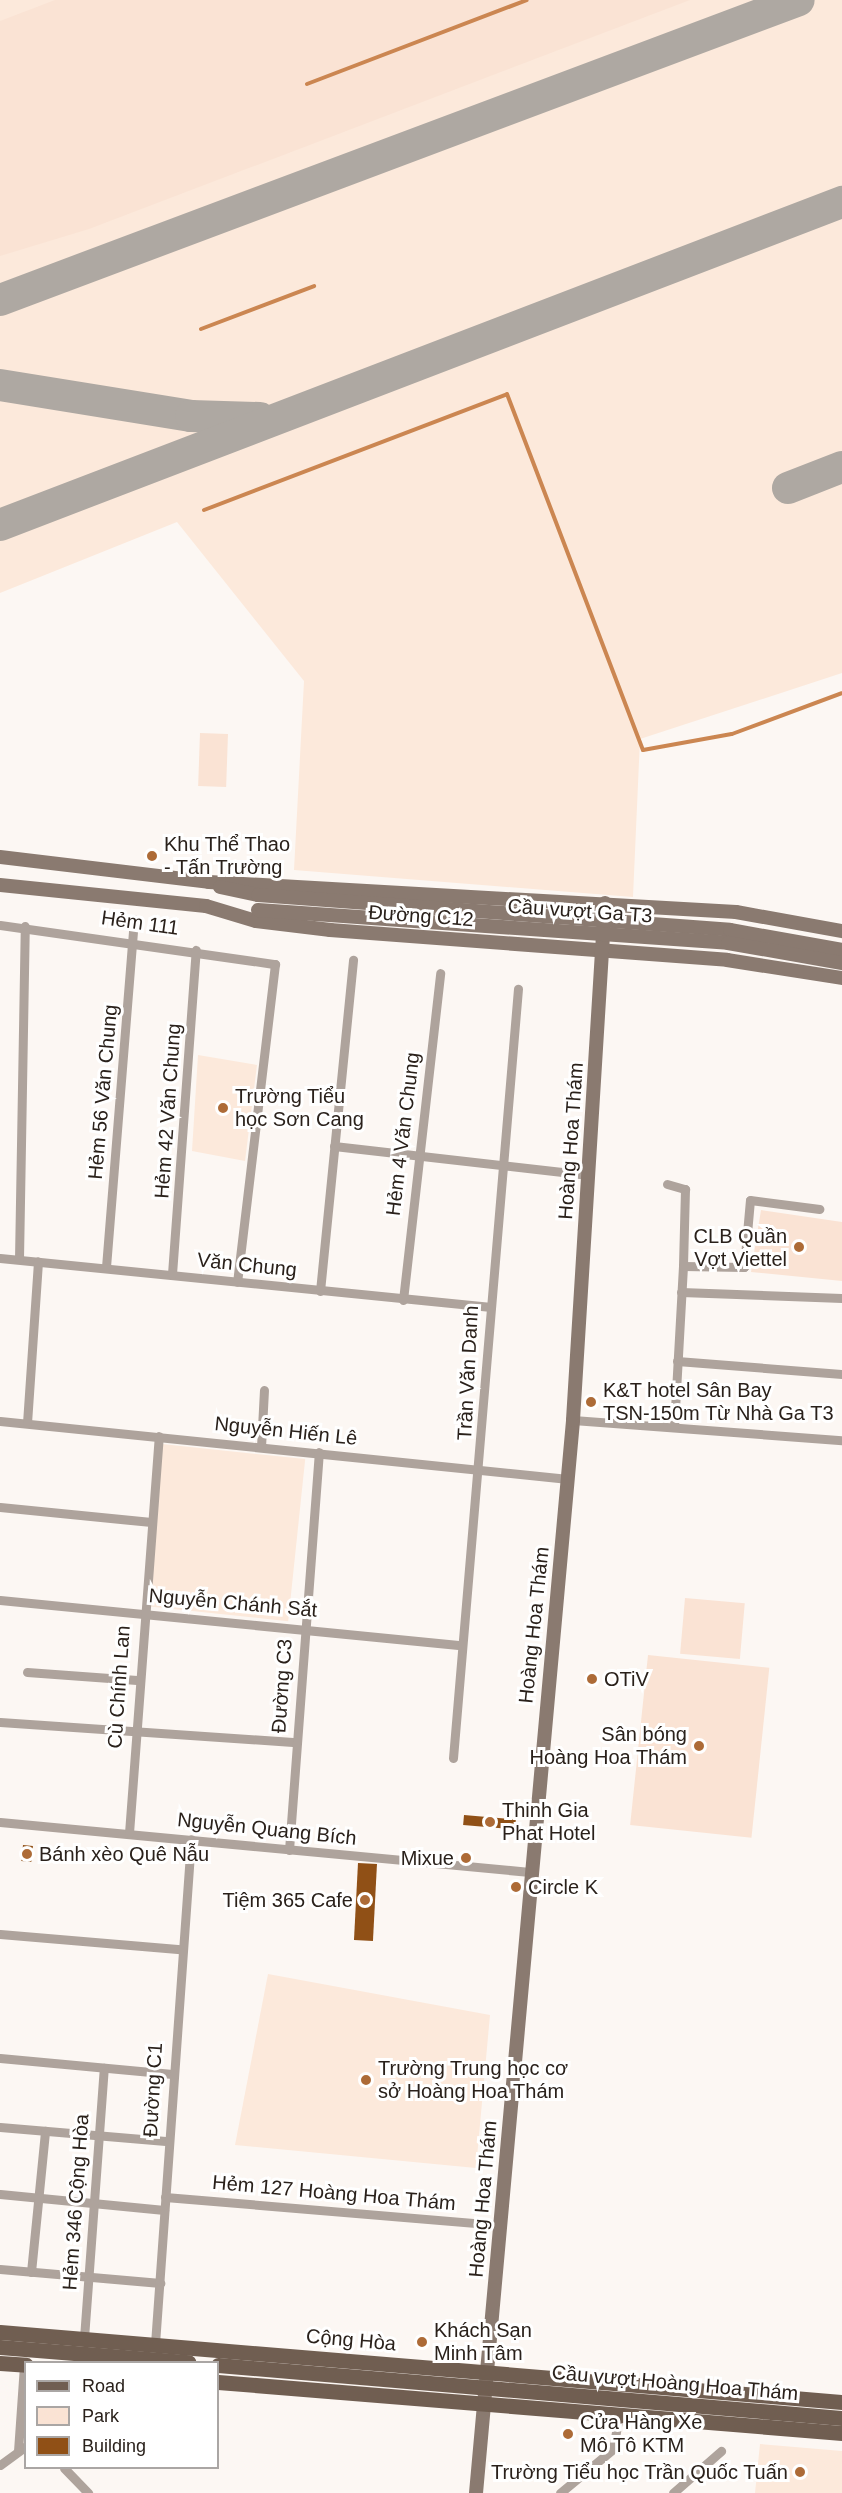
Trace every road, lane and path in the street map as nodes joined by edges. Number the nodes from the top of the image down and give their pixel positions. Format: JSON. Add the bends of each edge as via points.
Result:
{"nodes":[{"id":1,"x":0,"y":857,"type":"edge"},
{"id":2,"x":209,"y":882,"type":"junction"},
{"id":3,"x":0,"y":885,"type":"edge"},
{"id":4,"x":605,"y":903,"type":"junction"},
{"id":5,"x":206,"y":906,"type":"junction"},
{"id":6,"x":134,"y":919,"type":"dead end"},
{"id":7,"x":0,"y":925,"type":"edge"},
{"id":8,"x":25,"y":926,"type":"junction"},
{"id":9,"x":842,"y":931,"type":"edge"},
{"id":10,"x":134,"y":940,"type":"junction"},
{"id":11,"x":603,"y":948,"type":"junction"},
{"id":12,"x":196,"y":950,"type":"junction"},
{"id":13,"x":842,"y":950,"type":"edge"},
{"id":14,"x":353,"y":960,"type":"dead end"},
{"id":15,"x":842,"y":963,"type":"edge"},
{"id":16,"x":440,"y":973,"type":"dead end"},
{"id":17,"x":842,"y":978,"type":"edge"},
{"id":18,"x":518,"y":989,"type":"dead end"},
{"id":19,"x":334,"y":1146,"type":"junction"},
{"id":20,"x":418,"y":1156,"type":"junction"},
{"id":21,"x":502,"y":1165,"type":"junction"},
{"id":22,"x":588,"y":1175,"type":"junction"},
{"id":23,"x":667,"y":1184,"type":"dead end"},
{"id":24,"x":819,"y":1209,"type":"dead end"},
{"id":25,"x":0,"y":1257,"type":"edge"},
{"id":26,"x":19,"y":1259,"type":"junction"},
{"id":27,"x":38,"y":1261,"type":"junction"},
{"id":28,"x":683,"y":1266,"type":"junction"},
{"id":29,"x":106,"y":1268,"type":"junction"},
{"id":30,"x":172,"y":1274,"type":"junction"},
{"id":31,"x":237,"y":1282,"type":"junction"},
{"id":32,"x":320,"y":1291,"type":"junction"},
{"id":33,"x":681,"y":1293,"type":"junction"},
{"id":34,"x":842,"y":1298,"type":"edge"},
{"id":35,"x":403,"y":1300,"type":"junction"},
{"id":36,"x":489,"y":1307,"type":"junction"},
{"id":37,"x":676,"y":1360,"type":"junction"},
{"id":38,"x":842,"y":1374,"type":"edge"},
{"id":39,"x":264,"y":1390,"type":"dead end"},
{"id":40,"x":0,"y":1420,"type":"edge"},
{"id":41,"x":573,"y":1420,"type":"junction"},
{"id":42,"x":27,"y":1423,"type":"junction"},
{"id":43,"x":674,"y":1427,"type":"junction"},
{"id":44,"x":159,"y":1436,"type":"junction"},
{"id":45,"x":842,"y":1440,"type":"edge"},
{"id":46,"x":261,"y":1447,"type":"junction"},
{"id":47,"x":319,"y":1452,"type":"junction"},
{"id":48,"x":481,"y":1469,"type":"junction"},
{"id":49,"x":568,"y":1479,"type":"junction"},
{"id":50,"x":0,"y":1507,"type":"edge"},
{"id":51,"x":151,"y":1522,"type":"junction"},
{"id":52,"x":0,"y":1600,"type":"edge"},
{"id":53,"x":142,"y":1613,"type":"junction"},
{"id":54,"x":304,"y":1628,"type":"junction"},
{"id":55,"x":461,"y":1646,"type":"junction"},
{"id":56,"x":27,"y":1672,"type":"dead end"},
{"id":57,"x":137,"y":1680,"type":"junction"},
{"id":58,"x":0,"y":1722,"type":"edge"},
{"id":59,"x":134,"y":1730,"type":"junction"},
{"id":60,"x":296,"y":1742,"type":"junction"},
{"id":61,"x":453,"y":1758,"type":"dead end"},
{"id":62,"x":0,"y":1822,"type":"edge"},
{"id":63,"x":129,"y":1833,"type":"junction"},
{"id":64,"x":191,"y":1839,"type":"junction"},
{"id":65,"x":289,"y":1850,"type":"junction"},
{"id":66,"x":530,"y":1872,"type":"junction"},
{"id":67,"x":0,"y":1934,"type":"edge"},
{"id":68,"x":180,"y":1949,"type":"junction"},
{"id":69,"x":0,"y":2058,"type":"edge"},
{"id":70,"x":104,"y":2067,"type":"junction"},
{"id":71,"x":172,"y":2074,"type":"junction"},
{"id":72,"x":0,"y":2127,"type":"edge"},
{"id":73,"x":45,"y":2131,"type":"junction"},
{"id":74,"x":99,"y":2135,"type":"junction"},
{"id":75,"x":168,"y":2141,"type":"junction"},
{"id":76,"x":0,"y":2194,"type":"edge"},
{"id":77,"x":39,"y":2198,"type":"junction"},
{"id":78,"x":165,"y":2198,"type":"junction"},
{"id":79,"x":94,"y":2203,"type":"junction"},
{"id":80,"x":164,"y":2210,"type":"junction"},
{"id":81,"x":500,"y":2225,"type":"junction"},
{"id":82,"x":0,"y":2269,"type":"edge"},
{"id":83,"x":32,"y":2272,"type":"junction"},
{"id":84,"x":89,"y":2277,"type":"junction"},
{"id":85,"x":160,"y":2283,"type":"junction"},
{"id":86,"x":0,"y":2332,"type":"edge"},
{"id":87,"x":84,"y":2338,"type":"junction"},
{"id":88,"x":154,"y":2344,"type":"junction"},
{"id":89,"x":0,"y":2347,"type":"edge"},
{"id":90,"x":175,"y":2361,"type":"edge"},
{"id":91,"x":0,"y":2363,"type":"edge"},
{"id":92,"x":24,"y":2365,"type":"edge"},
{"id":93,"x":219,"y":2365,"type":"edge"},
{"id":94,"x":402,"y":2365,"type":"junction"},
{"id":95,"x":488,"y":2372,"type":"junction"},
{"id":96,"x":569,"y":2379,"type":"junction"},
{"id":97,"x":219,"y":2382,"type":"edge"},
{"id":98,"x":24,"y":2386,"type":"edge"},
{"id":99,"x":399,"y":2398,"type":"junction"},
{"id":100,"x":842,"y":2402,"type":"edge"},
{"id":101,"x":484,"y":2404,"type":"junction"},
{"id":102,"x":567,"y":2411,"type":"junction"},
{"id":103,"x":619,"y":2415,"type":"junction"},
{"id":104,"x":842,"y":2418,"type":"edge"},
{"id":105,"x":22,"y":2429,"type":"edge"},
{"id":106,"x":842,"y":2433,"type":"edge"},
{"id":107,"x":22,"y":2448,"type":"edge"},
{"id":108,"x":721,"y":2451,"type":"dead end"},
{"id":109,"x":0,"y":2465,"type":"edge"},
{"id":110,"x":65,"y":2469,"type":"edge"},
{"id":111,"x":88,"y":2493,"type":"edge"},
{"id":112,"x":476,"y":2493,"type":"edge"},
{"id":113,"x":560,"y":2493,"type":"edge"},
{"id":114,"x":673,"y":2493,"type":"edge"}],
"edges":[{"from":1,"to":2,"type":"main road","name":"Đường C12"},
{"from":2,"to":4,"type":"main road","name":"Đường C12"},
{"from":2,"to":13,"type":"main road","name":"Cầu vượt Ga T3","bridge":true,"via":[[258,895],[730,930]]},
{"from":3,"to":5,"type":"main road","name":"Đường C12"},
{"from":4,"to":9,"type":"main road","name":"Đường C12","via":[[736,912]]},
{"from":4,"to":11,"type":"main road","name":"Hoàng Hoa Thám"},
{"from":5,"to":11,"type":"main road","name":"Đường C12","via":[[256,921],[330,930]]},
{"from":5,"to":15,"type":"main road","name":"Cầu vượt Ga T3","bridge":true,"via":[[728,943]]},
{"from":6,"to":10,"type":"street","name":"Hẻm 56 Văn Chung"},
{"from":7,"to":8,"type":"street","name":"Hẻm 111"},
{"from":8,"to":10,"type":"street","name":"Hẻm 111"},
{"from":8,"to":26,"type":"street"},
{"from":10,"to":12,"type":"street","name":"Hẻm 111"},
{"from":10,"to":29,"type":"street","name":"Hẻm 56 Văn Chung"},
{"from":11,"to":17,"type":"main road","name":"Đường C12"},
{"from":11,"to":22,"type":"main road","name":"Hoàng Hoa Thám"},
{"from":12,"to":30,"type":"street","name":"Hẻm 42 Văn Chung"},
{"from":12,"to":31,"type":"street","name":"Hẻm 111","via":[[275,964]]},
{"from":14,"to":19,"type":"street"},
{"from":16,"to":20,"type":"street","name":"Hẻm 4 Văn Chung"},
{"from":18,"to":21,"type":"street","name":"Trần Văn Danh"},
{"from":19,"to":20,"type":"street"},
{"from":19,"to":32,"type":"street"},
{"from":20,"to":21,"type":"street"},
{"from":20,"to":35,"type":"street","name":"Hẻm 4 Văn Chung"},
{"from":21,"to":22,"type":"street"},
{"from":21,"to":36,"type":"street","name":"Trần Văn Danh"},
{"from":22,"to":41,"type":"main road","name":"Hoàng Hoa Thám"},
{"from":23,"to":28,"type":"street","via":[[685,1189]]},
{"from":24,"to":28,"type":"street","via":[[750,1200],[744,1267]]},
{"from":25,"to":26,"type":"street","name":"Văn Chung"},
{"from":26,"to":27,"type":"street","name":"Văn Chung"},
{"from":27,"to":29,"type":"street","name":"Văn Chung"},
{"from":27,"to":42,"type":"street"},
{"from":28,"to":33,"type":"street"},
{"from":29,"to":30,"type":"street","name":"Văn Chung"},
{"from":30,"to":31,"type":"street","name":"Văn Chung"},
{"from":31,"to":32,"type":"street","name":"Văn Chung"},
{"from":32,"to":35,"type":"street","name":"Văn Chung"},
{"from":33,"to":34,"type":"street"},
{"from":33,"to":37,"type":"street"},
{"from":35,"to":36,"type":"street","name":"Văn Chung"},
{"from":36,"to":48,"type":"street","name":"Trần Văn Danh"},
{"from":37,"to":38,"type":"street"},
{"from":37,"to":43,"type":"street"},
{"from":39,"to":46,"type":"street"},
{"from":40,"to":42,"type":"street","name":"Nguyễn Hiến Lê"},
{"from":41,"to":43,"type":"street"},
{"from":41,"to":49,"type":"main road","name":"Hoàng Hoa Thám"},
{"from":42,"to":44,"type":"street","name":"Nguyễn Hiến Lê"},
{"from":43,"to":45,"type":"street"},
{"from":44,"to":46,"type":"street","name":"Nguyễn Hiến Lê"},
{"from":44,"to":51,"type":"street","name":"Cù Chính Lan"},
{"from":46,"to":47,"type":"street","name":"Nguyễn Hiến Lê"},
{"from":47,"to":48,"type":"street","name":"Nguyễn Hiến Lê"},
{"from":47,"to":54,"type":"street","name":"Đường C3"},
{"from":48,"to":49,"type":"street","name":"Nguyễn Hiến Lê"},
{"from":48,"to":55,"type":"street","name":"Trần Văn Danh"},
{"from":49,"to":66,"type":"main road","name":"Hoàng Hoa Thám"},
{"from":50,"to":51,"type":"street"},
{"from":51,"to":53,"type":"street","name":"Cù Chính Lan"},
{"from":52,"to":53,"type":"street","name":"Nguyễn Chánh Sắt"},
{"from":53,"to":54,"type":"street","name":"Nguyễn Chánh Sắt"},
{"from":53,"to":57,"type":"street","name":"Cù Chính Lan"},
{"from":54,"to":55,"type":"street","name":"Nguyễn Chánh Sắt"},
{"from":54,"to":60,"type":"street","name":"Đường C3"},
{"from":55,"to":61,"type":"street","name":"Trần Văn Danh"},
{"from":56,"to":57,"type":"street"},
{"from":57,"to":59,"type":"street","name":"Cù Chính Lan"},
{"from":58,"to":59,"type":"street"},
{"from":59,"to":60,"type":"street"},
{"from":59,"to":63,"type":"street","name":"Cù Chính Lan"},
{"from":60,"to":65,"type":"street","name":"Đường C3"},
{"from":62,"to":63,"type":"street","name":"Nguyễn Quang Bích"},
{"from":63,"to":64,"type":"street","name":"Nguyễn Quang Bích"},
{"from":64,"to":65,"type":"street","name":"Nguyễn Quang Bích"},
{"from":64,"to":68,"type":"street","name":"Đường C1"},
{"from":65,"to":66,"type":"street","name":"Nguyễn Quang Bích"},
{"from":66,"to":81,"type":"main road","name":"Hoàng Hoa Thám"},
{"from":67,"to":68,"type":"street"},
{"from":68,"to":71,"type":"street","name":"Đường C1"},
{"from":69,"to":70,"type":"street"},
{"from":70,"to":71,"type":"street"},
{"from":70,"to":74,"type":"street","name":"Hẻm 346 Cộng Hòa"},
{"from":71,"to":75,"type":"street","name":"Đường C1"},
{"from":72,"to":73,"type":"street"},
{"from":73,"to":74,"type":"street"},
{"from":73,"to":77,"type":"street"},
{"from":74,"to":75,"type":"street"},
{"from":74,"to":79,"type":"street","name":"Hẻm 346 Cộng Hòa"},
{"from":75,"to":78,"type":"street","name":"Đường C1"},
{"from":76,"to":77,"type":"street"},
{"from":77,"to":79,"type":"street"},
{"from":77,"to":83,"type":"street"},
{"from":78,"to":80,"type":"street","name":"Đường C1"},
{"from":78,"to":81,"type":"street","name":"Hẻm 127 Hoàng Hoa Thám"},
{"from":79,"to":80,"type":"street"},
{"from":79,"to":84,"type":"street","name":"Hẻm 346 Cộng Hòa"},
{"from":80,"to":85,"type":"street","name":"Đường C1"},
{"from":81,"to":95,"type":"main road","name":"Hoàng Hoa Thám"},
{"from":82,"to":83,"type":"street"},
{"from":83,"to":84,"type":"street"},
{"from":84,"to":85,"type":"street"},
{"from":84,"to":87,"type":"street","name":"Hẻm 346 Cộng Hòa"},
{"from":85,"to":88,"type":"street","name":"Đường C1"},
{"from":86,"to":87,"type":"main road","name":"Cộng Hòa"},
{"from":87,"to":88,"type":"main road","name":"Cộng Hòa"},
{"from":88,"to":94,"type":"main road","name":"Cộng Hòa"},
{"from":89,"to":90,"type":"main road"},
{"from":91,"to":92,"type":"main road"},
{"from":93,"to":104,"type":"main road","name":"Cầu vượt Hoàng Hoa Thám","bridge":true},
{"from":94,"to":95,"type":"main road","name":"Cộng Hòa"},
{"from":94,"to":99,"type":"main road"},
{"from":95,"to":96,"type":"main road","name":"Cộng Hòa"},
{"from":95,"to":101,"type":"main road","name":"Hoàng Hoa Thám"},
{"from":96,"to":100,"type":"main road","name":"Cộng Hòa"},
{"from":96,"to":102,"type":"main road"},
{"from":97,"to":99,"type":"main road"},
{"from":98,"to":105,"type":"street"},
{"from":99,"to":101,"type":"main road"},
{"from":101,"to":102,"type":"main road"},
{"from":101,"to":112,"type":"main road","name":"Hoàng Hoa Thám"},
{"from":102,"to":103,"type":"main road"},
{"from":103,"to":106,"type":"main road"},
{"from":103,"to":113,"type":"street","via":[[613,2449]]},
{"from":105,"to":107,"type":"street"},
{"from":107,"to":109,"type":"street"},
{"from":108,"to":114,"type":"street"},
{"from":110,"to":111,"type":"street"}]}
